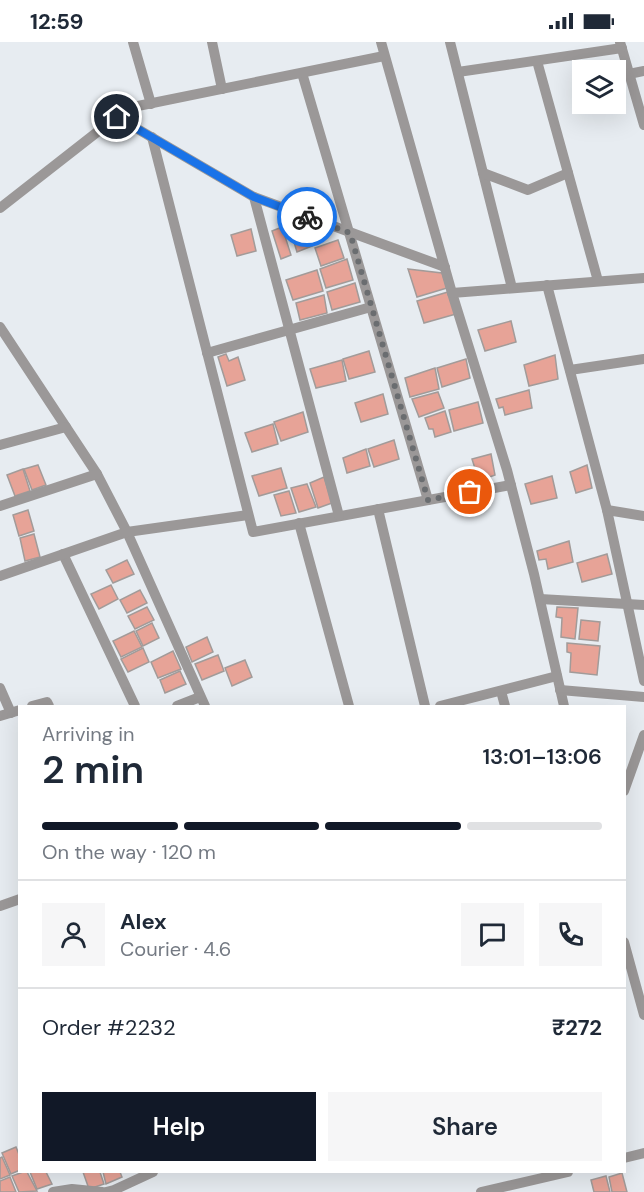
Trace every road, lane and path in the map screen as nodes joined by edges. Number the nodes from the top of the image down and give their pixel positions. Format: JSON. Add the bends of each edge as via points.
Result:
{"nodes":[{"id":1,"x":134,"y":42,"type":"edge"},
{"id":2,"x":212,"y":42,"type":"edge"},
{"id":3,"x":381,"y":42,"type":"edge"},
{"id":4,"x":450,"y":42,"type":"edge"},
{"id":5,"x":621,"y":45,"type":"edge"},
{"id":6,"x":384,"y":56,"type":"junction"},
{"id":7,"x":537,"y":61,"type":"junction"},
{"id":8,"x":644,"y":71,"type":"edge"},
{"id":9,"x":458,"y":72,"type":"junction"},
{"id":10,"x":302,"y":73,"type":"junction"},
{"id":11,"x":629,"y":74,"type":"junction"},
{"id":12,"x":222,"y":89,"type":"junction"},
{"id":13,"x":151,"y":104,"type":"junction"},
{"id":14,"x":117,"y":117,"type":"junction"},
{"id":15,"x":644,"y":125,"type":"edge"},
{"id":16,"x":152,"y":137,"type":"junction"},
{"id":17,"x":483,"y":173,"type":"junction"},
{"id":18,"x":568,"y":173,"type":"junction"},
{"id":19,"x":254,"y":197,"type":"junction"},
{"id":20,"x":0,"y":208,"type":"edge"},
{"id":21,"x":350,"y":233,"type":"junction"},
{"id":22,"x":445,"y":267,"type":"junction"},
{"id":23,"x":644,"y":278,"type":"edge"},
{"id":24,"x":598,"y":281,"type":"junction"},
{"id":25,"x":547,"y":285,"type":"junction"},
{"id":26,"x":513,"y":288,"type":"junction"},
{"id":27,"x":452,"y":293,"type":"junction"},
{"id":28,"x":371,"y":307,"type":"junction"},
{"id":29,"x":0,"y":327,"type":"edge"},
{"id":30,"x":289,"y":329,"type":"junction"},
{"id":31,"x":207,"y":353,"type":"junction"},
{"id":32,"x":643,"y":362,"type":"edge"},
{"id":33,"x":570,"y":370,"type":"junction"},
{"id":34,"x":66,"y":427,"type":"junction"},
{"id":35,"x":0,"y":445,"type":"edge"},
{"id":36,"x":97,"y":474,"type":"junction"},
{"id":37,"x":511,"y":485,"type":"junction"},
{"id":38,"x":428,"y":500,"type":"junction"},
{"id":39,"x":0,"y":506,"type":"edge"},
{"id":40,"x":378,"y":509,"type":"junction"},
{"id":41,"x":607,"y":510,"type":"junction"},
{"id":42,"x":248,"y":515,"type":"junction"},
{"id":43,"x":339,"y":516,"type":"junction"},
{"id":44,"x":644,"y":516,"type":"edge"},
{"id":45,"x":299,"y":523,"type":"junction"},
{"id":46,"x":127,"y":532,"type":"junction"},
{"id":47,"x":63,"y":554,"type":"junction"},
{"id":48,"x":0,"y":576,"type":"edge"},
{"id":49,"x":540,"y":599,"type":"junction"},
{"id":50,"x":628,"y":604,"type":"junction"},
{"id":51,"x":644,"y":605,"type":"edge"},
{"id":52,"x":557,"y":676,"type":"junction"},
{"id":53,"x":644,"y":681,"type":"edge"},
{"id":54,"x":0,"y":688,"type":"edge"},
{"id":55,"x":560,"y":690,"type":"junction"},
{"id":56,"x":501,"y":691,"type":"junction"},
{"id":57,"x":644,"y":697,"type":"edge"},
{"id":58,"x":203,"y":702,"type":"edge"},
{"id":59,"x":135,"y":705,"type":"edge"},
{"id":60,"x":184,"y":705,"type":"edge"},
{"id":61,"x":349,"y":705,"type":"edge"},
{"id":62,"x":425,"y":705,"type":"edge"},
{"id":63,"x":445,"y":705,"type":"edge"},
{"id":64,"x":505,"y":705,"type":"edge"},
{"id":65,"x":564,"y":705,"type":"edge"},
{"id":66,"x":10,"y":713,"type":"edge"},
{"id":67,"x":644,"y":735,"type":"edge"},
{"id":68,"x":626,"y":784,"type":"edge"},
{"id":69,"x":18,"y":900,"type":"edge"},
{"id":70,"x":0,"y":906,"type":"edge"},
{"id":71,"x":626,"y":949,"type":"edge"},
{"id":72,"x":644,"y":1016,"type":"edge"},
{"id":73,"x":644,"y":1154,"type":"edge"},
{"id":74,"x":626,"y":1158,"type":"edge"},
{"id":75,"x":151,"y":1173,"type":"edge"},
{"id":76,"x":564,"y":1173,"type":"edge"},
{"id":77,"x":53,"y":1192,"type":"edge"},
{"id":78,"x":104,"y":1192,"type":"edge"},
{"id":79,"x":481,"y":1192,"type":"edge"}],
"edges":[{"from":1,"to":13,"type":"street"},
{"from":2,"to":12,"type":"street"},
{"from":3,"to":6,"type":"street"},
{"from":4,"to":9,"type":"street"},
{"from":5,"to":7,"type":"street"},
{"from":5,"to":11,"type":"street"},
{"from":6,"to":10,"type":"street"},
{"from":6,"to":22,"type":"street"},
{"from":7,"to":9,"type":"street"},
{"from":7,"to":18,"type":"street"},
{"from":8,"to":11,"type":"street"},
{"from":9,"to":17,"type":"street"},
{"from":10,"to":12,"type":"street"},
{"from":10,"to":21,"type":"street"},
{"from":11,"to":15,"type":"street"},
{"from":12,"to":13,"type":"street"},
{"from":13,"to":14,"type":"street","via":[[128,108]]},
{"from":14,"to":16,"type":"street"},
{"from":14,"to":20,"type":"street"},
{"from":16,"to":19,"type":"street"},
{"from":16,"to":31,"type":"street"},
{"from":17,"to":18,"type":"street","via":[[528,190]]},
{"from":17,"to":26,"type":"street"},
{"from":18,"to":24,"type":"street"},
{"from":19,"to":21,"type":"street"},
{"from":19,"to":30,"type":"street"},
{"from":21,"to":22,"type":"street"},
{"from":21,"to":28,"type":"street"},
{"from":22,"to":27,"type":"street"},
{"from":23,"to":24,"type":"street"},
{"from":24,"to":25,"type":"street"},
{"from":25,"to":26,"type":"street"},
{"from":25,"to":33,"type":"street"},
{"from":26,"to":27,"type":"street"},
{"from":27,"to":37,"type":"street"},
{"from":28,"to":30,"type":"street"},
{"from":28,"to":38,"type":"street"},
{"from":29,"to":34,"type":"street"},
{"from":30,"to":31,"type":"street"},
{"from":30,"to":43,"type":"street"},
{"from":31,"to":42,"type":"street"},
{"from":32,"to":33,"type":"street"},
{"from":33,"to":41,"type":"street"},
{"from":34,"to":35,"type":"street"},
{"from":34,"to":36,"type":"street"},
{"from":36,"to":39,"type":"street"},
{"from":36,"to":46,"type":"street"},
{"from":37,"to":38,"type":"street"},
{"from":37,"to":49,"type":"street"},
{"from":38,"to":40,"type":"street"},
{"from":40,"to":43,"type":"street"},
{"from":40,"to":62,"type":"street"},
{"from":41,"to":44,"type":"street"},
{"from":41,"to":50,"type":"street"},
{"from":42,"to":45,"type":"street","via":[[253,532]]},
{"from":42,"to":46,"type":"street"},
{"from":43,"to":45,"type":"street"},
{"from":45,"to":61,"type":"street"},
{"from":46,"to":47,"type":"street"},
{"from":46,"to":58,"type":"street"},
{"from":47,"to":48,"type":"street"},
{"from":47,"to":59,"type":"street"},
{"from":49,"to":50,"type":"street"},
{"from":49,"to":52,"type":"street"},
{"from":50,"to":51,"type":"street"},
{"from":50,"to":53,"type":"street"},
{"from":52,"to":55,"type":"street"},
{"from":52,"to":56,"type":"street"},
{"from":54,"to":66,"type":"street"},
{"from":55,"to":57,"type":"street"},
{"from":55,"to":65,"type":"street"},
{"from":56,"to":63,"type":"street"},
{"from":56,"to":64,"type":"street"},
{"from":58,"to":60,"type":"street"},
{"from":67,"to":68,"type":"street"},
{"from":69,"to":70,"type":"street"},
{"from":71,"to":72,"type":"street"},
{"from":73,"to":74,"type":"street"},
{"from":75,"to":78,"type":"street"},
{"from":76,"to":79,"type":"street"},
{"from":77,"to":78,"type":"street"}]}
